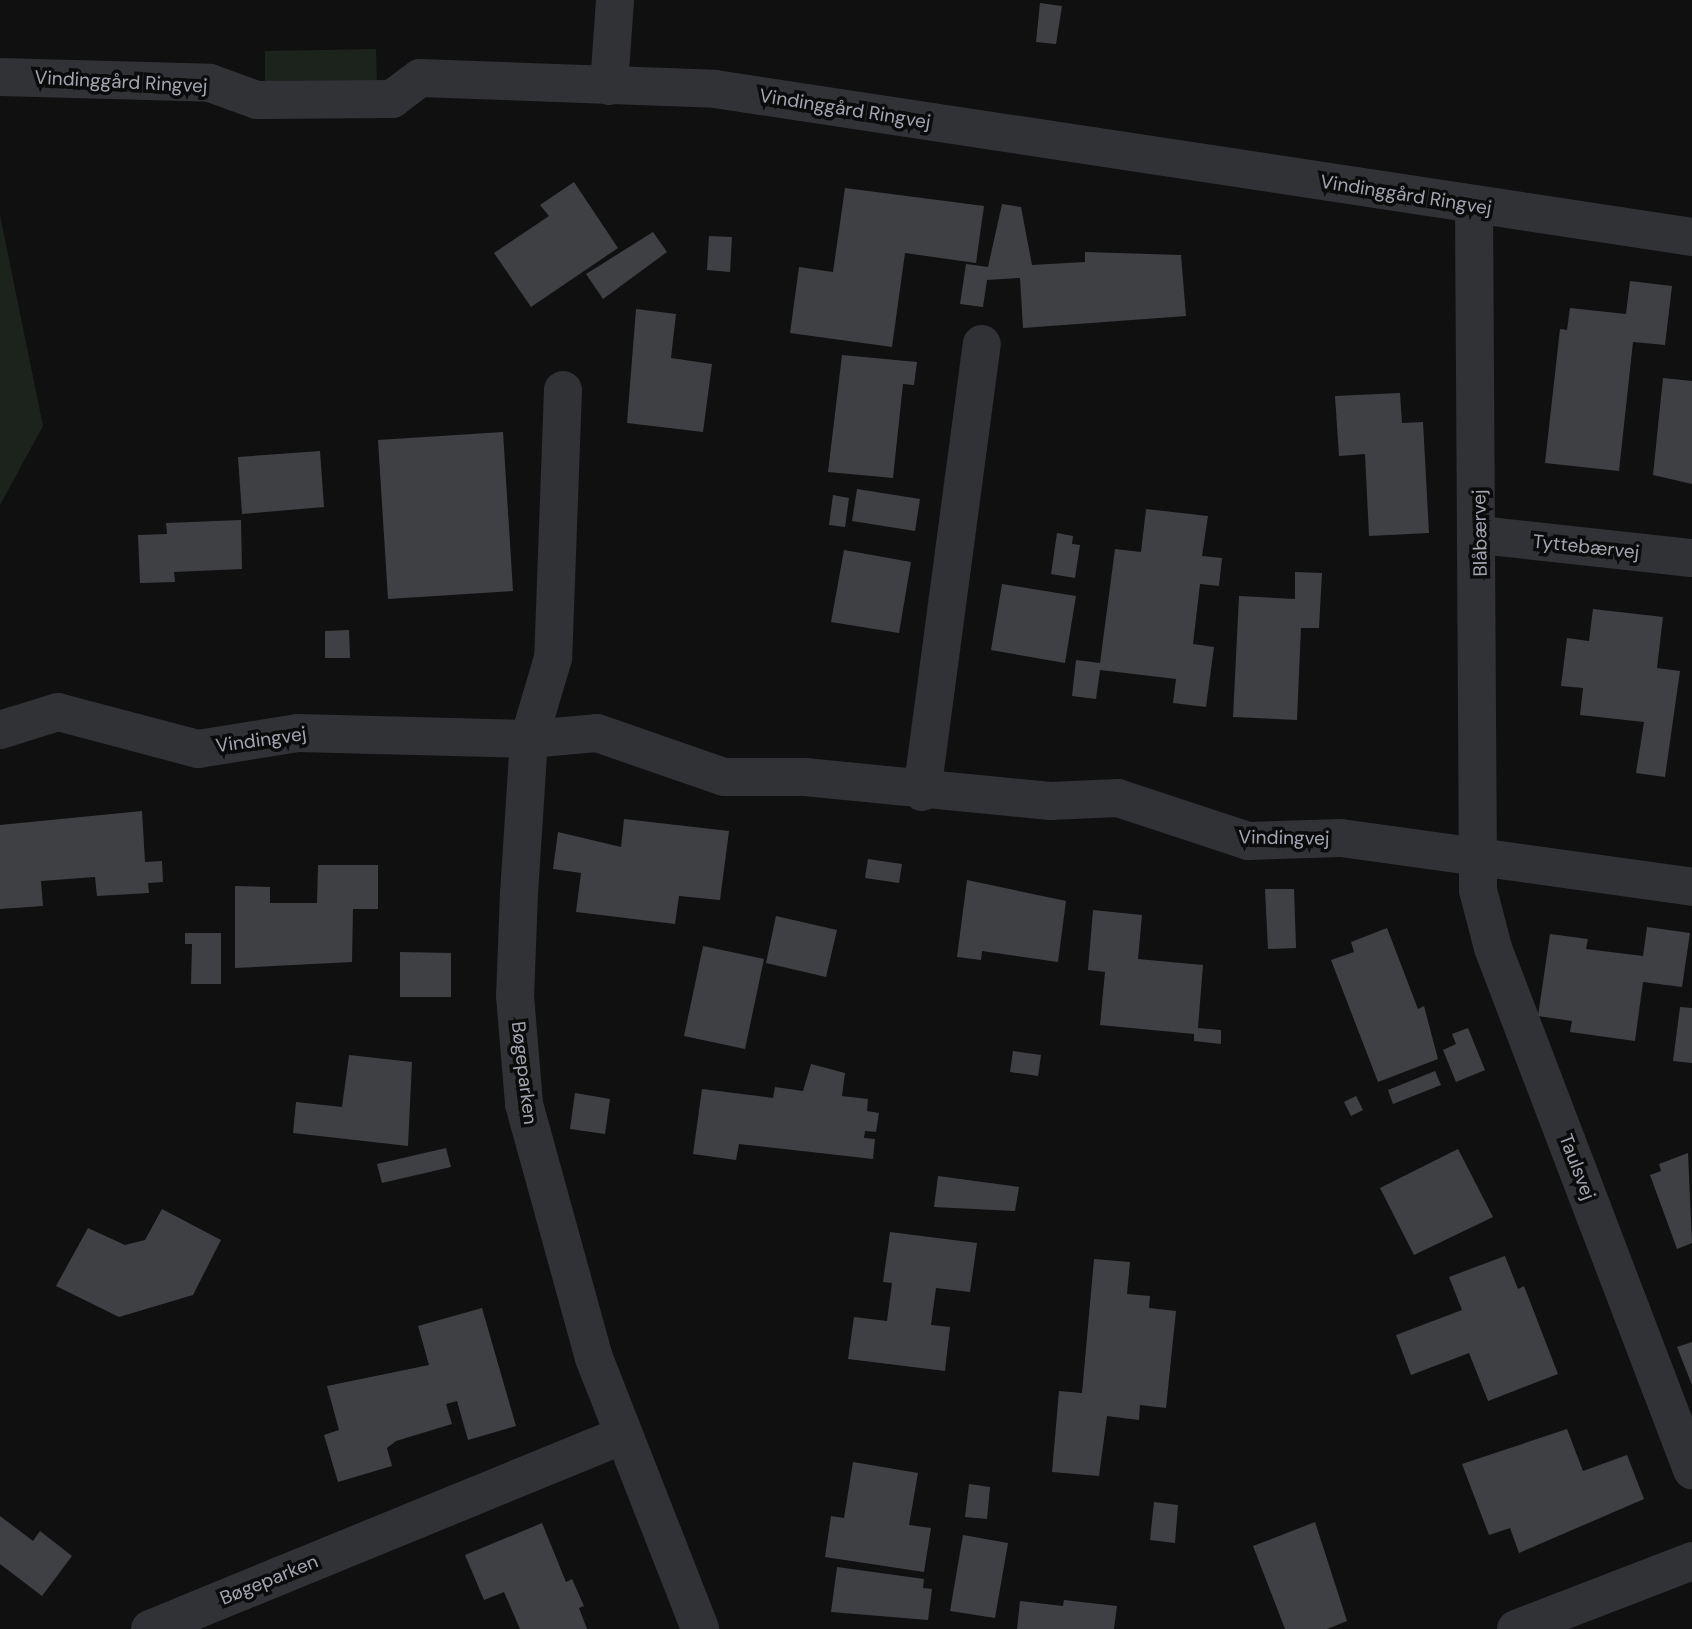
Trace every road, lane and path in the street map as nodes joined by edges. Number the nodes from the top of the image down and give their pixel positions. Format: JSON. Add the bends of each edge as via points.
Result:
{"nodes":[{"id":1,"x":615,"y":0,"type":"edge"},
{"id":2,"x":0,"y":77,"type":"edge"},
{"id":3,"x":609,"y":86,"type":"junction"},
{"id":4,"x":1474,"y":206,"type":"junction"},
{"id":5,"x":1692,"y":237,"type":"edge"},
{"id":6,"x":982,"y":344,"type":"dead end"},
{"id":7,"x":563,"y":390,"type":"dead end"},
{"id":8,"x":1480,"y":536,"type":"junction"},
{"id":9,"x":1692,"y":558,"type":"edge"},
{"id":10,"x":0,"y":730,"type":"edge"},
{"id":11,"x":529,"y":739,"type":"junction"},
{"id":12,"x":922,"y":792,"type":"junction"},
{"id":13,"x":1479,"y":860,"type":"junction"},
{"id":14,"x":1692,"y":887,"type":"edge"},
{"id":15,"x":621,"y":1436,"type":"junction"},
{"id":16,"x":1692,"y":1470,"type":"edge"},
{"id":17,"x":1692,"y":1561,"type":"edge"},
{"id":18,"x":150,"y":1629,"type":"edge"},
{"id":19,"x":700,"y":1629,"type":"edge"},
{"id":20,"x":1516,"y":1629,"type":"edge"}],
"edges":[{"from":1,"to":3,"type":"street"},
{"from":2,"to":3,"type":"street","name":"Vindinggård Ringvej","via":[[210,83],[257,100],[392,99],[420,78]]},
{"from":3,"to":4,"type":"street","name":"Vindinggård Ringvej","via":[[715,89]]},
{"from":4,"to":5,"type":"street","name":"Vindinggård Ringvej"},
{"from":4,"to":8,"type":"street","name":"Blåbærvej"},
{"from":6,"to":12,"type":"street"},
{"from":7,"to":11,"type":"street","via":[[553,658]]},
{"from":8,"to":9,"type":"street","name":"Tyttebærvej"},
{"from":8,"to":13,"type":"street","name":"Blåbærvej"},
{"from":10,"to":11,"type":"street","name":"Vindingvej","via":[[58,712],[198,750],[298,733]]},
{"from":11,"to":12,"type":"street","name":"Vindingvej","via":[[597,733],[724,777],[805,776]]},
{"from":11,"to":15,"type":"street","name":"Bøgeparken","via":[[515,996],[524,1104]]},
{"from":12,"to":13,"type":"street","name":"Vindingvej","via":[[1050,801],[1118,798],[1248,841],[1341,838]]},
{"from":13,"to":14,"type":"street","name":"Vindingvej"},
{"from":13,"to":16,"type":"street","name":"Taulsvej","via":[[1478,890],[1493,948]]},
{"from":15,"to":18,"type":"street","name":"Bøgeparken"},
{"from":15,"to":19,"type":"street","name":"Bøgeparken"},
{"from":17,"to":20,"type":"street"}]}
